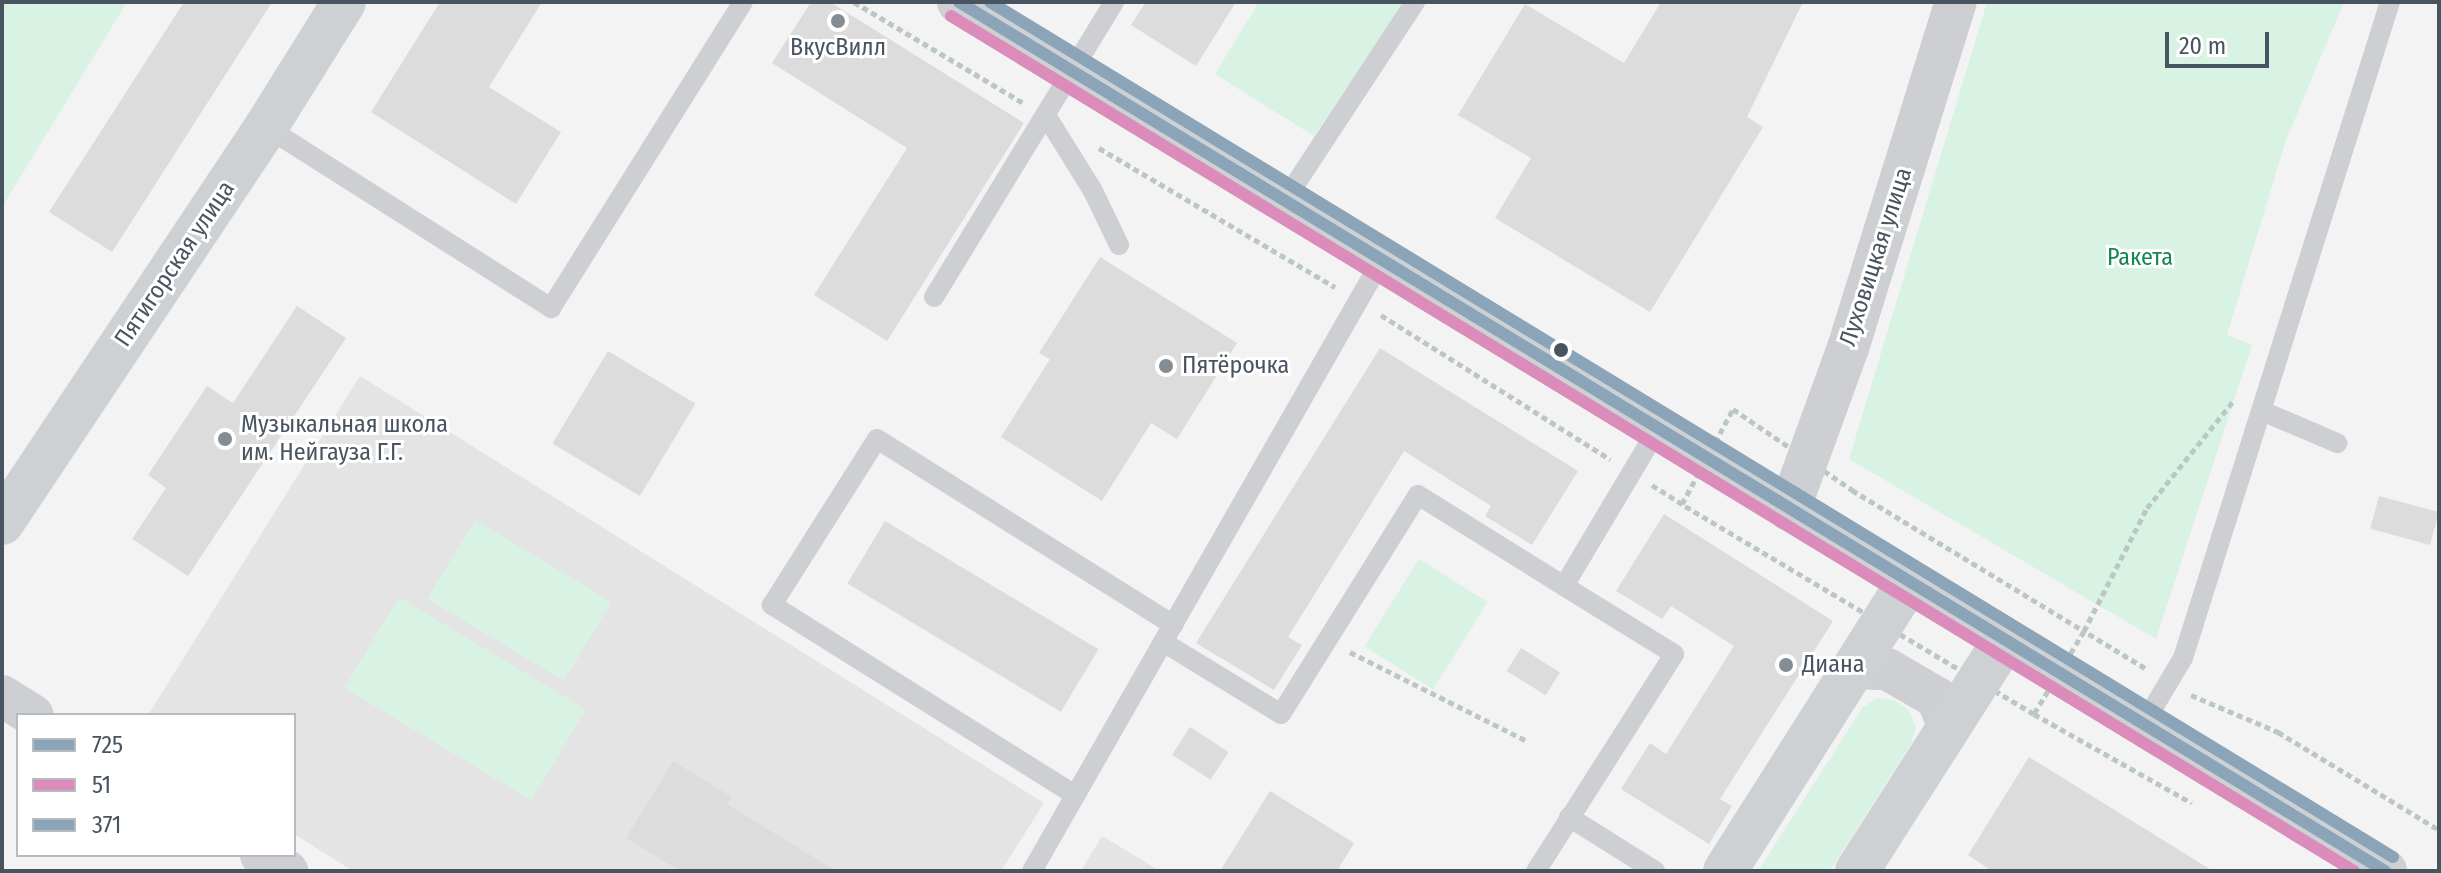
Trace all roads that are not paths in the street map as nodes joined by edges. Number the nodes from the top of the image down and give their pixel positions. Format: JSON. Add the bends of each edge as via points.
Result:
{"nodes":[{"id":1,"x":344,"y":2,"type":"edge"},
{"id":2,"x":743,"y":2,"type":"edge"},
{"id":3,"x":959,"y":2,"type":"edge"},
{"id":4,"x":1114,"y":2,"type":"edge"},
{"id":5,"x":1415,"y":2,"type":"edge"},
{"id":6,"x":1956,"y":2,"type":"edge"},
{"id":7,"x":2390,"y":2,"type":"edge"},
{"id":8,"x":1072,"y":71,"type":"junction"},
{"id":9,"x":1047,"y":117,"type":"junction"},
{"id":10,"x":266,"y":127,"type":"junction"},
{"id":11,"x":1285,"y":200,"type":"junction"},
{"id":12,"x":1119,"y":245,"type":"dead end"},
{"id":13,"x":1381,"y":261,"type":"junction"},
{"id":14,"x":934,"y":297,"type":"dead end"},
{"id":15,"x":2262,"y":411,"type":"junction"},
{"id":16,"x":1657,"y":430,"type":"junction"},
{"id":17,"x":2337,"y":443,"type":"dead end"},
{"id":18,"x":1789,"y":510,"type":"junction"},
{"id":19,"x":2,"y":523,"type":"edge"},
{"id":20,"x":1908,"y":583,"type":"junction"},
{"id":21,"x":1564,"y":586,"type":"junction"},
{"id":22,"x":1168,"y":633,"type":"junction"},
{"id":23,"x":2004,"y":641,"type":"junction"},
{"id":24,"x":1854,"y":668,"type":"junction"},
{"id":25,"x":2,"y":696,"type":"edge"},
{"id":26,"x":29,"y":713,"type":"edge"},
{"id":27,"x":2143,"y":725,"type":"junction"},
{"id":28,"x":1949,"y":727,"type":"junction"},
{"id":29,"x":1075,"y":795,"type":"junction"},
{"id":30,"x":1569,"y":817,"type":"junction"},
{"id":31,"x":264,"y":857,"type":"edge"},
{"id":32,"x":287,"y":871,"type":"edge"},
{"id":33,"x":1032,"y":871,"type":"edge"},
{"id":34,"x":1536,"y":871,"type":"edge"},
{"id":35,"x":1655,"y":871,"type":"edge"},
{"id":36,"x":1725,"y":871,"type":"edge"},
{"id":37,"x":1857,"y":871,"type":"edge"},
{"id":38,"x":2385,"y":871,"type":"edge"}],
"edges":[{"from":1,"to":10,"type":"street","name":"Пятигорская улица"},
{"from":2,"to":10,"type":"lane","via":[[551,308]]},
{"from":3,"to":8,"type":"street"},
{"from":4,"to":8,"type":"lane"},
{"from":5,"to":11,"type":"lane"},
{"from":6,"to":18,"type":"street","name":"Луховицкая улица","via":[[1848,348]]},
{"from":7,"to":15,"type":"lane"},
{"from":8,"to":9,"type":"lane"},
{"from":8,"to":11,"type":"street"},
{"from":9,"to":12,"type":"lane"},
{"from":9,"to":14,"type":"lane"},
{"from":10,"to":19,"type":"street","name":"Пятигорская улица"},
{"from":11,"to":13,"type":"street"},
{"from":13,"to":16,"type":"street"},
{"from":13,"to":22,"type":"lane"},
{"from":15,"to":17,"type":"lane"},
{"from":15,"to":27,"type":"lane","via":[[2183,658]]},
{"from":16,"to":18,"type":"street"},
{"from":16,"to":21,"type":"lane"},
{"from":18,"to":20,"type":"street"},
{"from":20,"to":23,"type":"street"},
{"from":20,"to":24,"type":"street"},
{"from":21,"to":22,"type":"lane","via":[[1418,495],[1281,714]]},
{"from":21,"to":30,"type":"lane","via":[[1674,654]]},
{"from":22,"to":29,"type":"lane"},
{"from":22,"to":29,"type":"lane","via":[[877,439],[772,605]]},
{"from":23,"to":27,"type":"street"},
{"from":23,"to":28,"type":"street"},
{"from":24,"to":28,"type":"street","via":[[1887,669],[1937,698]]},
{"from":24,"to":36,"type":"street"},
{"from":25,"to":26,"type":"street"},
{"from":27,"to":38,"type":"street"},
{"from":28,"to":37,"type":"street"},
{"from":29,"to":33,"type":"lane"},
{"from":30,"to":34,"type":"lane"},
{"from":30,"to":35,"type":"lane"},
{"from":31,"to":32,"type":"street"}]}
